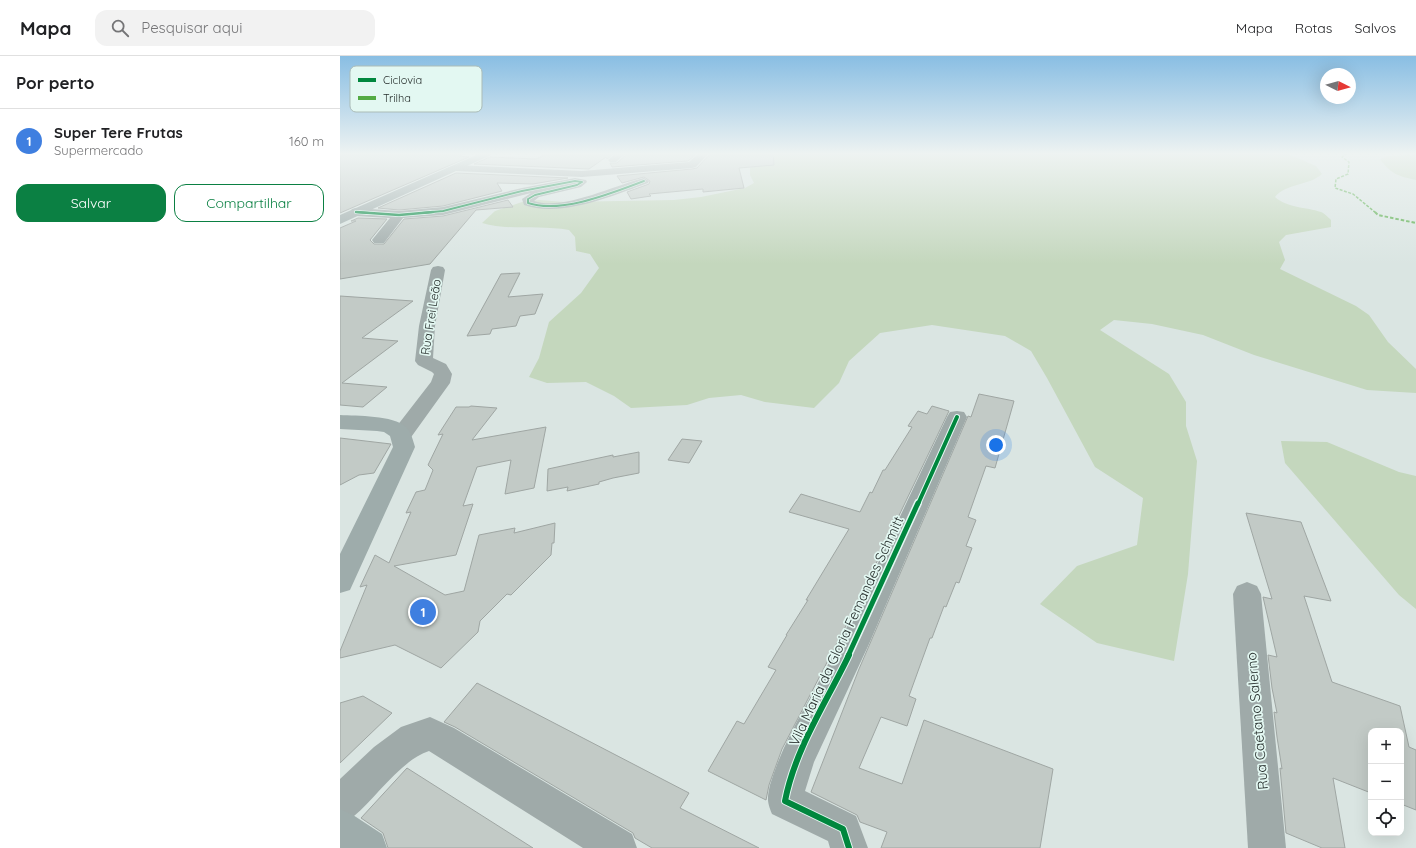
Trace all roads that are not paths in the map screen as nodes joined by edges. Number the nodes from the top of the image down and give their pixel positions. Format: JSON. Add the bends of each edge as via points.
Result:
{"nodes":[{"id":1,"x":406,"y":190,"type":"edge"},
{"id":2,"x":529,"y":190,"type":"edge"},
{"id":3,"x":556,"y":190,"type":"edge"},
{"id":4,"x":618,"y":190,"type":"edge"},
{"id":5,"x":356,"y":212,"type":"junction"},
{"id":6,"x":399,"y":215,"type":"junction"},
{"id":7,"x":340,"y":220,"type":"edge"},
{"id":8,"x":378,"y":240,"type":"dead end"},
{"id":9,"x":438,"y":270,"type":"dead end"},
{"id":10,"x":957,"y":417,"type":"dead end"},
{"id":11,"x":340,"y":422,"type":"edge"},
{"id":12,"x":402,"y":435,"type":"junction"},
{"id":13,"x":340,"y":582,"type":"edge"},
{"id":14,"x":1247,"y":594,"type":"dead end"},
{"id":15,"x":340,"y":804,"type":"edge"},
{"id":16,"x":340,"y":828,"type":"edge"},
{"id":17,"x":368,"y":848,"type":"edge"},
{"id":18,"x":618,"y":848,"type":"edge"},
{"id":19,"x":849,"y":848,"type":"edge"},
{"id":20,"x":1267,"y":848,"type":"edge"}],
"edges":[{"from":1,"to":5,"type":"main road"},
{"from":2,"to":6,"type":"street","via":[[443,211]]},
{"from":3,"to":4,"type":"street","via":[[535,195],[528,199],[528,203],[533,206],[553,206]]},
{"from":5,"to":6,"type":"street"},
{"from":5,"to":7,"type":"main road"},
{"from":6,"to":8,"type":"street"},
{"from":9,"to":12,"type":"street","name":"Rua Frei Leão","via":[[427,326],[424,361],[439,368],[443,374],[440,383]]},
{"from":10,"to":19,"type":"street","name":"Vila Maria da Gloria Femandes Schmitt","via":[[867,618],[807,739],[787,786],[785,801],[843,829]]},
{"from":11,"to":12,"type":"main road","via":[[385,426]]},
{"from":12,"to":13,"type":"main road","via":[[404,446]]},
{"from":14,"to":20,"type":"street","name":"Rua Caetano Salerno"},
{"from":15,"to":18,"type":"street","via":[[386,759],[413,739],[430,734]]},
{"from":16,"to":17,"type":"main road"}]}
